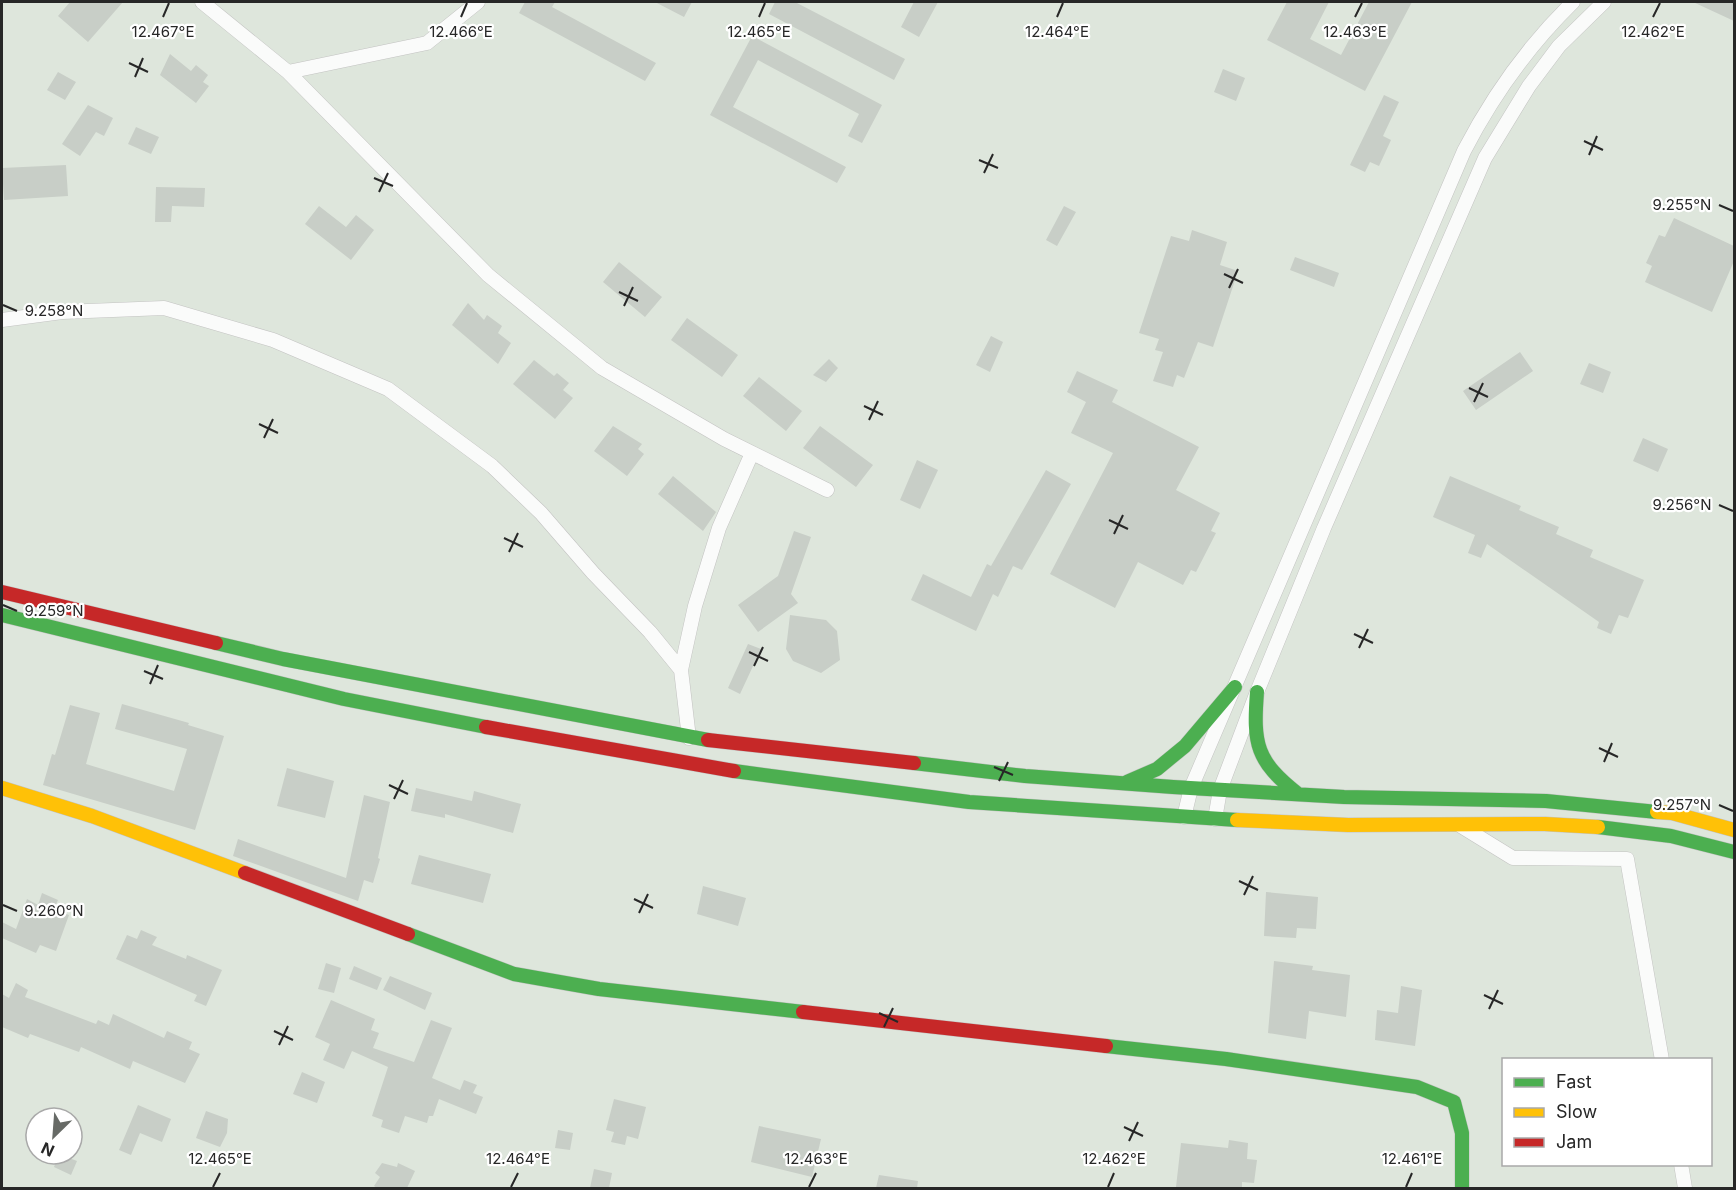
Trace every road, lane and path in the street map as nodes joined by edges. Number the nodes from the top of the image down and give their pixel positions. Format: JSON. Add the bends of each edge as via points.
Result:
{"nodes":[{"id":1,"x":202,"y":2,"type":"edge"},
{"id":2,"x":478,"y":2,"type":"edge"},
{"id":3,"x":1573,"y":2,"type":"edge"},
{"id":4,"x":1604,"y":2,"type":"edge"},
{"id":5,"x":288,"y":72,"type":"junction"},
{"id":6,"x":2,"y":320,"type":"edge"},
{"id":7,"x":752,"y":453,"type":"junction"},
{"id":8,"x":827,"y":490,"type":"dead end"},
{"id":9,"x":2,"y":592,"type":"edge"},
{"id":10,"x":2,"y":615,"type":"edge"},
{"id":11,"x":681,"y":670,"type":"junction"},
{"id":12,"x":1235,"y":687,"type":"junction"},
{"id":13,"x":1257,"y":692,"type":"junction"},
{"id":14,"x":689,"y":738,"type":"junction"},
{"id":15,"x":1122,"y":784,"type":"junction"},
{"id":16,"x":2,"y":788,"type":"edge"},
{"id":17,"x":1191,"y":788,"type":"junction"},
{"id":18,"x":1220,"y":790,"type":"junction"},
{"id":19,"x":1299,"y":794,"type":"junction"},
{"id":20,"x":1184,"y":817,"type":"junction"},
{"id":21,"x":1215,"y":819,"type":"junction"},
{"id":22,"x":1456,"y":823,"type":"junction"},
{"id":23,"x":1734,"y":830,"type":"edge"},
{"id":24,"x":1734,"y":852,"type":"edge"},
{"id":25,"x":1662,"y":1058,"type":"edge"},
{"id":26,"x":1681,"y":1166,"type":"edge"},
{"id":27,"x":1462,"y":1188,"type":"edge"},
{"id":28,"x":1685,"y":1188,"type":"edge"}],
"edges":[{"from":1,"to":5,"type":"street"},
{"from":2,"to":5,"type":"street","via":[[427,43]]},
{"from":3,"to":12,"type":"street","via":[[1544,30],[1509,75],[1464,151]]},
{"from":4,"to":13,"type":"street","via":[[1559,46],[1485,158]]},
{"from":5,"to":7,"type":"street","via":[[497,282],[602,368]]},
{"from":6,"to":11,"type":"street","via":[[62,312],[164,308],[273,340],[388,389],[492,466],[541,513]]},
{"from":7,"to":8,"type":"street"},
{"from":7,"to":11,"type":"street","via":[[719,528],[695,606]]},
{"from":9,"to":14,"type":"main road","via":[[283,659]]},
{"from":10,"to":20,"type":"main road","via":[[344,699],[714,768],[969,802]]},
{"from":11,"to":14,"type":"street"},
{"from":12,"to":15,"type":"main road","via":[[1185,746],[1157,769]]},
{"from":12,"to":17,"type":"street"},
{"from":13,"to":18,"type":"street"},
{"from":13,"to":19,"type":"main road","via":[[1257,754],[1272,775]]},
{"from":14,"to":15,"type":"main road"},
{"from":15,"to":17,"type":"main road"},
{"from":16,"to":27,"type":"main road","via":[[92,816],[514,974],[599,989],[1226,1059],[1417,1087],[1454,1102],[1459,1113]]},
{"from":17,"to":18,"type":"main road"},
{"from":17,"to":20,"type":"street"},
{"from":18,"to":19,"type":"main road"},
{"from":18,"to":21,"type":"street"},
{"from":19,"to":23,"type":"main road","via":[[1546,801],[1672,813]]},
{"from":20,"to":21,"type":"main road"},
{"from":21,"to":22,"type":"main road","via":[[1348,825]]},
{"from":22,"to":24,"type":"main road","via":[[1623,829]]},
{"from":22,"to":25,"type":"street","via":[[1513,858],[1627,859]]},
{"from":26,"to":28,"type":"street"}]}
